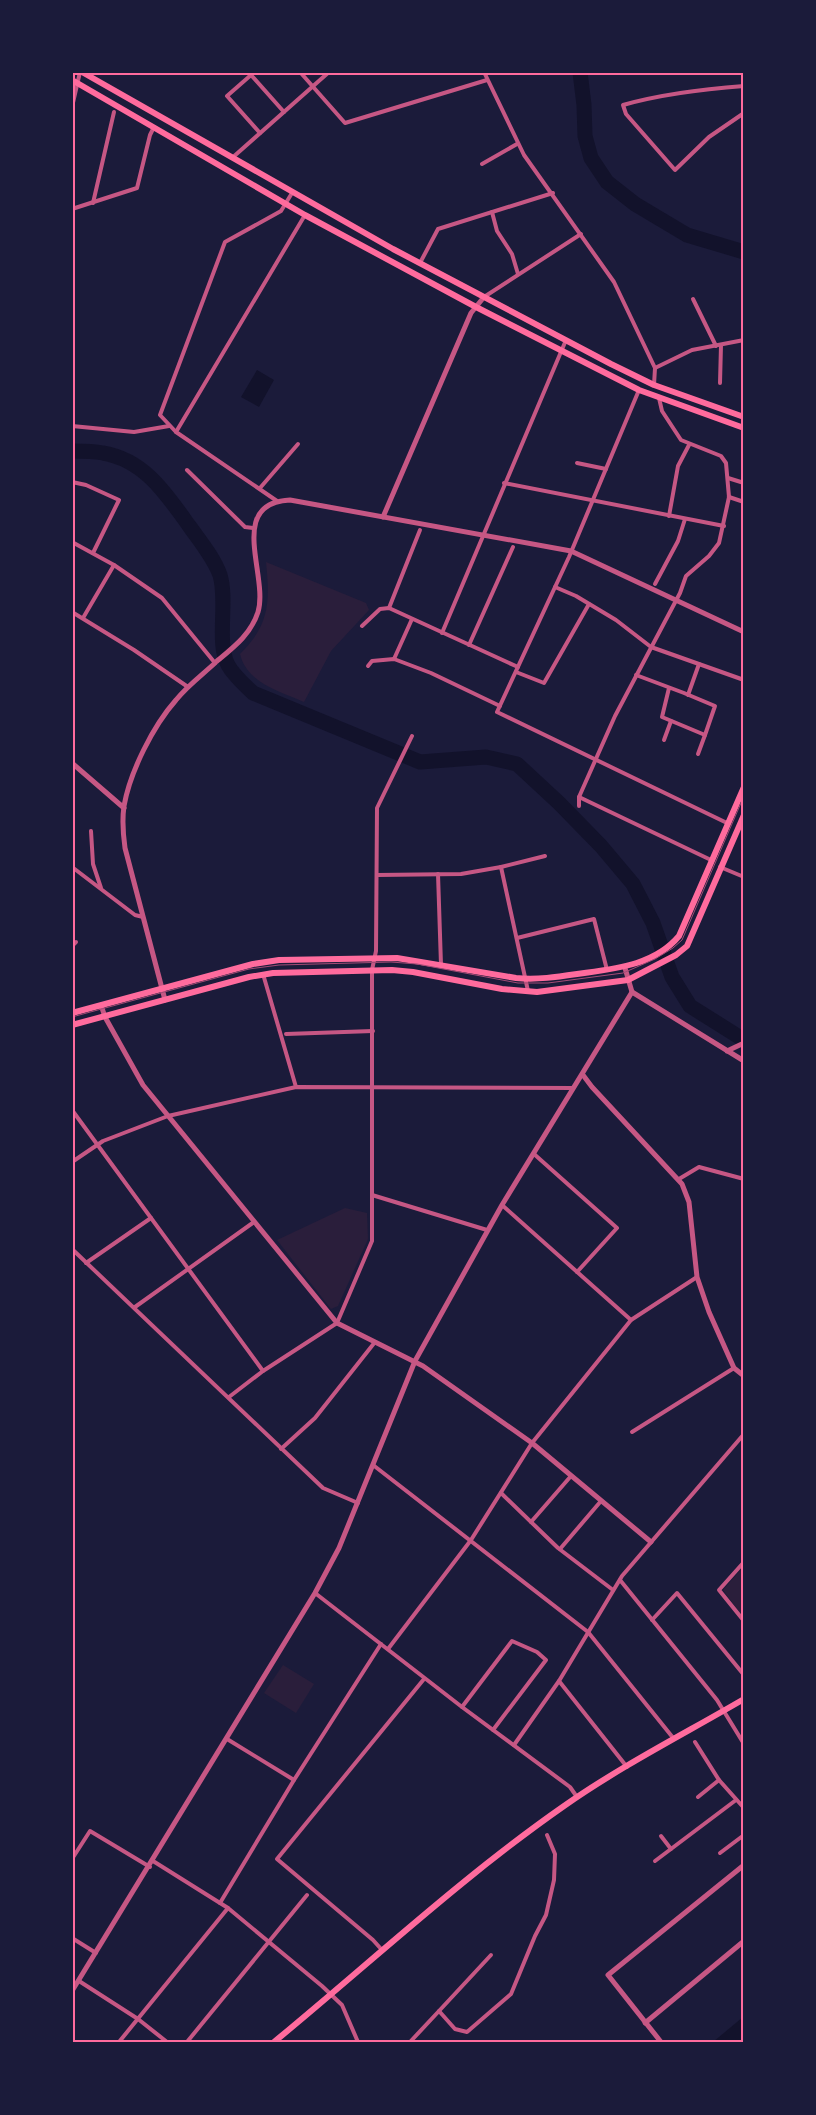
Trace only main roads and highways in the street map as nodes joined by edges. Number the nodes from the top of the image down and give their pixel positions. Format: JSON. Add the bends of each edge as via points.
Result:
{"nodes":[{"id":1,"x":81,"y":72,"type":"edge"},
{"id":2,"x":75,"y":82,"type":"edge"},
{"id":3,"x":744,"y":417,"type":"edge"},
{"id":4,"x":744,"y":428,"type":"edge"},
{"id":5,"x":744,"y":787,"type":"edge"},
{"id":6,"x":744,"y":815,"type":"edge"},
{"id":7,"x":72,"y":1013,"type":"edge"},
{"id":8,"x":72,"y":1025,"type":"edge"},
{"id":9,"x":744,"y":1699,"type":"edge"},
{"id":10,"x":274,"y":2042,"type":"edge"}],
"edges":[{"from":1,"to":3,"type":"main road","via":[[292,193],[484,297],[654,385]]},
{"from":2,"to":4,"type":"main road","via":[[305,215],[476,307],[639,390]]},
{"from":5,"to":7,"type":"main road","via":[[684,926],[671,945],[625,968],[536,980],[404,958],[264,961]]},
{"from":6,"to":8,"type":"main road","via":[[692,939],[676,955],[628,980],[528,992],[413,972],[372,970],[263,974]]},
{"from":9,"to":10,"type":"main road","via":[[577,1797],[450,1891]]}]}
